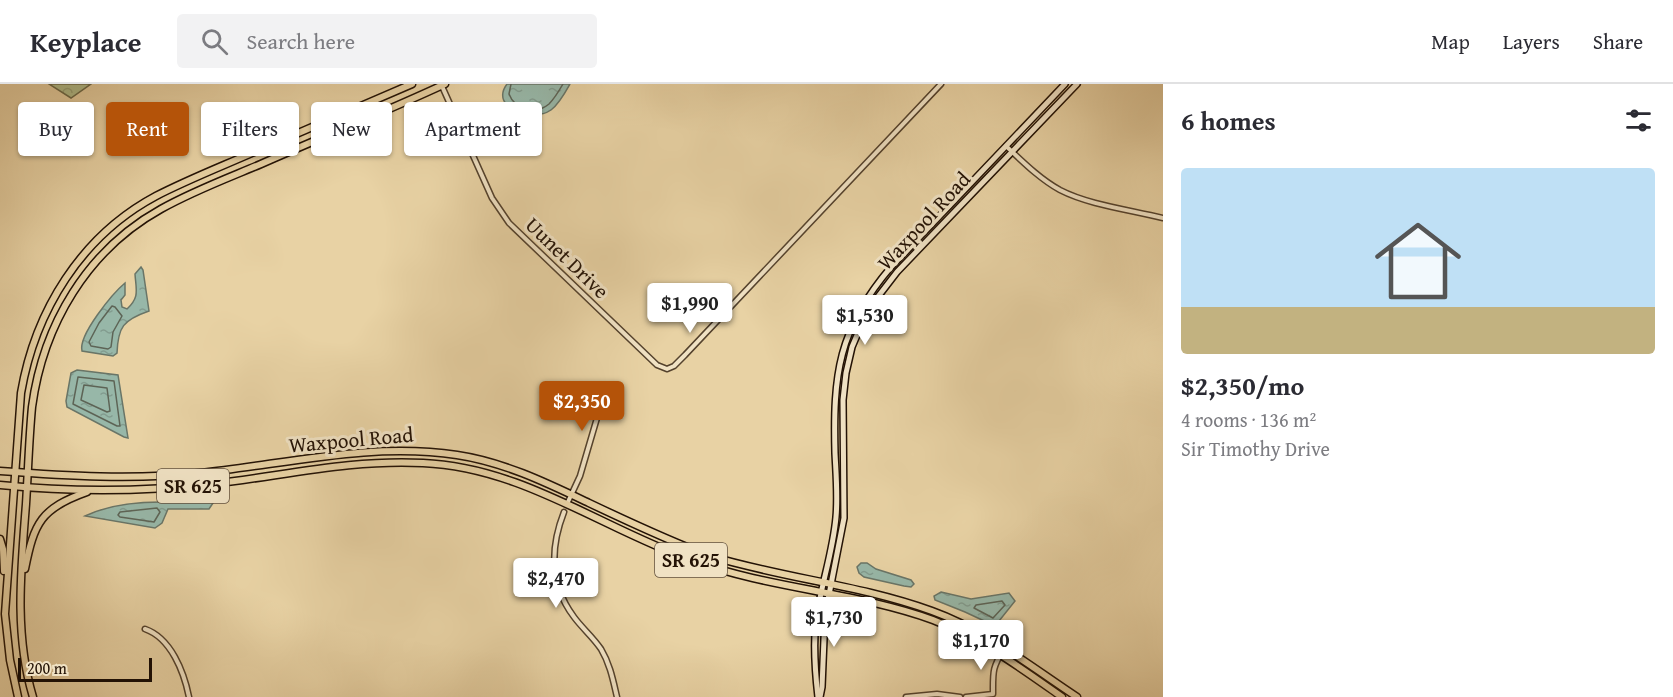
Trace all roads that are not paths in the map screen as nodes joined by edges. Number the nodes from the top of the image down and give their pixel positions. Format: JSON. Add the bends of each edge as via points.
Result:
{"nodes":[{"id":1,"x":411,"y":84,"type":"edge"},
{"id":2,"x":941,"y":84,"type":"edge"},
{"id":3,"x":1065,"y":84,"type":"edge"},
{"id":4,"x":1077,"y":84,"type":"edge"},
{"id":5,"x":443,"y":85,"type":"edge"},
{"id":6,"x":1006,"y":146,"type":"junction"},
{"id":7,"x":1012,"y":152,"type":"junction"},
{"id":8,"x":1163,"y":218,"type":"edge"},
{"id":9,"x":615,"y":386,"type":"dead end"},
{"id":10,"x":0,"y":471,"type":"edge"},
{"id":11,"x":16,"y":472,"type":"junction"},
{"id":12,"x":28,"y":473,"type":"junction"},
{"id":13,"x":0,"y":484,"type":"edge"},
{"id":14,"x":15,"y":486,"type":"junction"},
{"id":15,"x":27,"y":488,"type":"junction"},
{"id":16,"x":94,"y":489,"type":"junction"},
{"id":17,"x":572,"y":495,"type":"junction"},
{"id":18,"x":567,"y":504,"type":"junction"},
{"id":19,"x":564,"y":512,"type":"dead end"},
{"id":20,"x":0,"y":539,"type":"edge"},
{"id":21,"x":828,"y":584,"type":"junction"},
{"id":22,"x":21,"y":590,"type":"junction"},
{"id":23,"x":826,"y":593,"type":"junction"},
{"id":24,"x":5,"y":595,"type":"junction"},
{"id":25,"x":145,"y":629,"type":"dead end"},
{"id":26,"x":1004,"y":648,"type":"junction"},
{"id":27,"x":1000,"y":655,"type":"junction"},
{"id":28,"x":18,"y":697,"type":"edge"},
{"id":29,"x":33,"y":697,"type":"edge"},
{"id":30,"x":189,"y":697,"type":"edge"},
{"id":31,"x":617,"y":697,"type":"edge"},
{"id":32,"x":819,"y":697,"type":"edge"},
{"id":33,"x":906,"y":697,"type":"edge"},
{"id":34,"x":960,"y":697,"type":"edge"},
{"id":35,"x":966,"y":697,"type":"edge"},
{"id":36,"x":1062,"y":697,"type":"edge"},
{"id":37,"x":1077,"y":697,"type":"edge"}],
"edges":[{"from":1,"to":11,"type":"main road","via":[[155,197],[90,247],[59,289],[30,353],[21,393]]},
{"from":2,"to":5,"type":"street","name":"Uunet Drive","via":[[685,355],[667,369],[657,364],[509,223],[492,198]]},
{"from":3,"to":6,"type":"main road","name":"Waxpool Road"},
{"from":4,"to":7,"type":"main road","name":"Waxpool Road"},
{"from":5,"to":12,"type":"main road","via":[[174,202],[111,246],[73,291],[45,348],[35,387]]},
{"from":6,"to":7,"type":"street"},
{"from":6,"to":21,"type":"main road","name":"Waxpool Road","via":[[891,267],[870,293],[849,331],[836,386],[836,517]]},
{"from":7,"to":8,"type":"street","via":[[1041,178],[1071,194]]},
{"from":7,"to":21,"type":"main road","name":"Waxpool Road","via":[[897,272],[857,334],[844,387],[844,518]]},
{"from":9,"to":17,"type":"street","via":[[602,400]]},
{"from":10,"to":11,"type":"main road","name":"Waxpool Road","number":"SR 625"},
{"from":11,"to":12,"type":"main road","name":"Waxpool Road","number":"SR 625"},
{"from":11,"to":14,"type":"main road"},
{"from":12,"to":15,"type":"main road"},
{"from":12,"to":17,"type":"main road","name":"Waxpool Road","number":"SR 625","via":[[139,478],[372,451],[416,450],[484,460]]},
{"from":13,"to":14,"type":"main road","name":"Waxpool Road","number":"SR 625"},
{"from":14,"to":15,"type":"main road","name":"Waxpool Road","number":"SR 625"},
{"from":14,"to":24,"type":"main road"},
{"from":15,"to":16,"type":"main road","name":"Waxpool Road","number":"SR 625"},
{"from":15,"to":22,"type":"main road"},
{"from":16,"to":18,"type":"main road","name":"Waxpool Road","number":"SR 625","via":[[176,487],[407,462],[492,474]]},
{"from":16,"to":22,"type":"main road","via":[[63,502],[45,516],[30,542]]},
{"from":17,"to":18,"type":"street"},
{"from":17,"to":21,"type":"main road","name":"Waxpool Road","number":"SR 625","via":[[710,556]]},
{"from":18,"to":23,"type":"main road","name":"Waxpool Road","number":"SR 625","via":[[692,561]]},
{"from":19,"to":31,"type":"street","via":[[554,548],[559,591],[603,654]]},
{"from":20,"to":24,"type":"main road"},
{"from":21,"to":23,"type":"main road","name":"Waxpool Road"},
{"from":21,"to":26,"type":"main road","number":"SR 625","via":[[932,611]]},
{"from":22,"to":29,"type":"main road","via":[[23,658]]},
{"from":23,"to":27,"type":"main road","number":"SR 625","via":[[930,619]]},
{"from":23,"to":32,"type":"main road","via":[[817,618],[814,647]]},
{"from":24,"to":28,"type":"main road","via":[[7,640]]},
{"from":25,"to":30,"type":"street","via":[[160,638],[174,656]]},
{"from":26,"to":27,"type":"street"},
{"from":26,"to":37,"type":"main road","number":"SR 625"},
{"from":27,"to":35,"type":"street","via":[[992,673],[993,694]]},
{"from":27,"to":36,"type":"main road","number":"SR 625"},
{"from":33,"to":34,"type":"street"}]}
